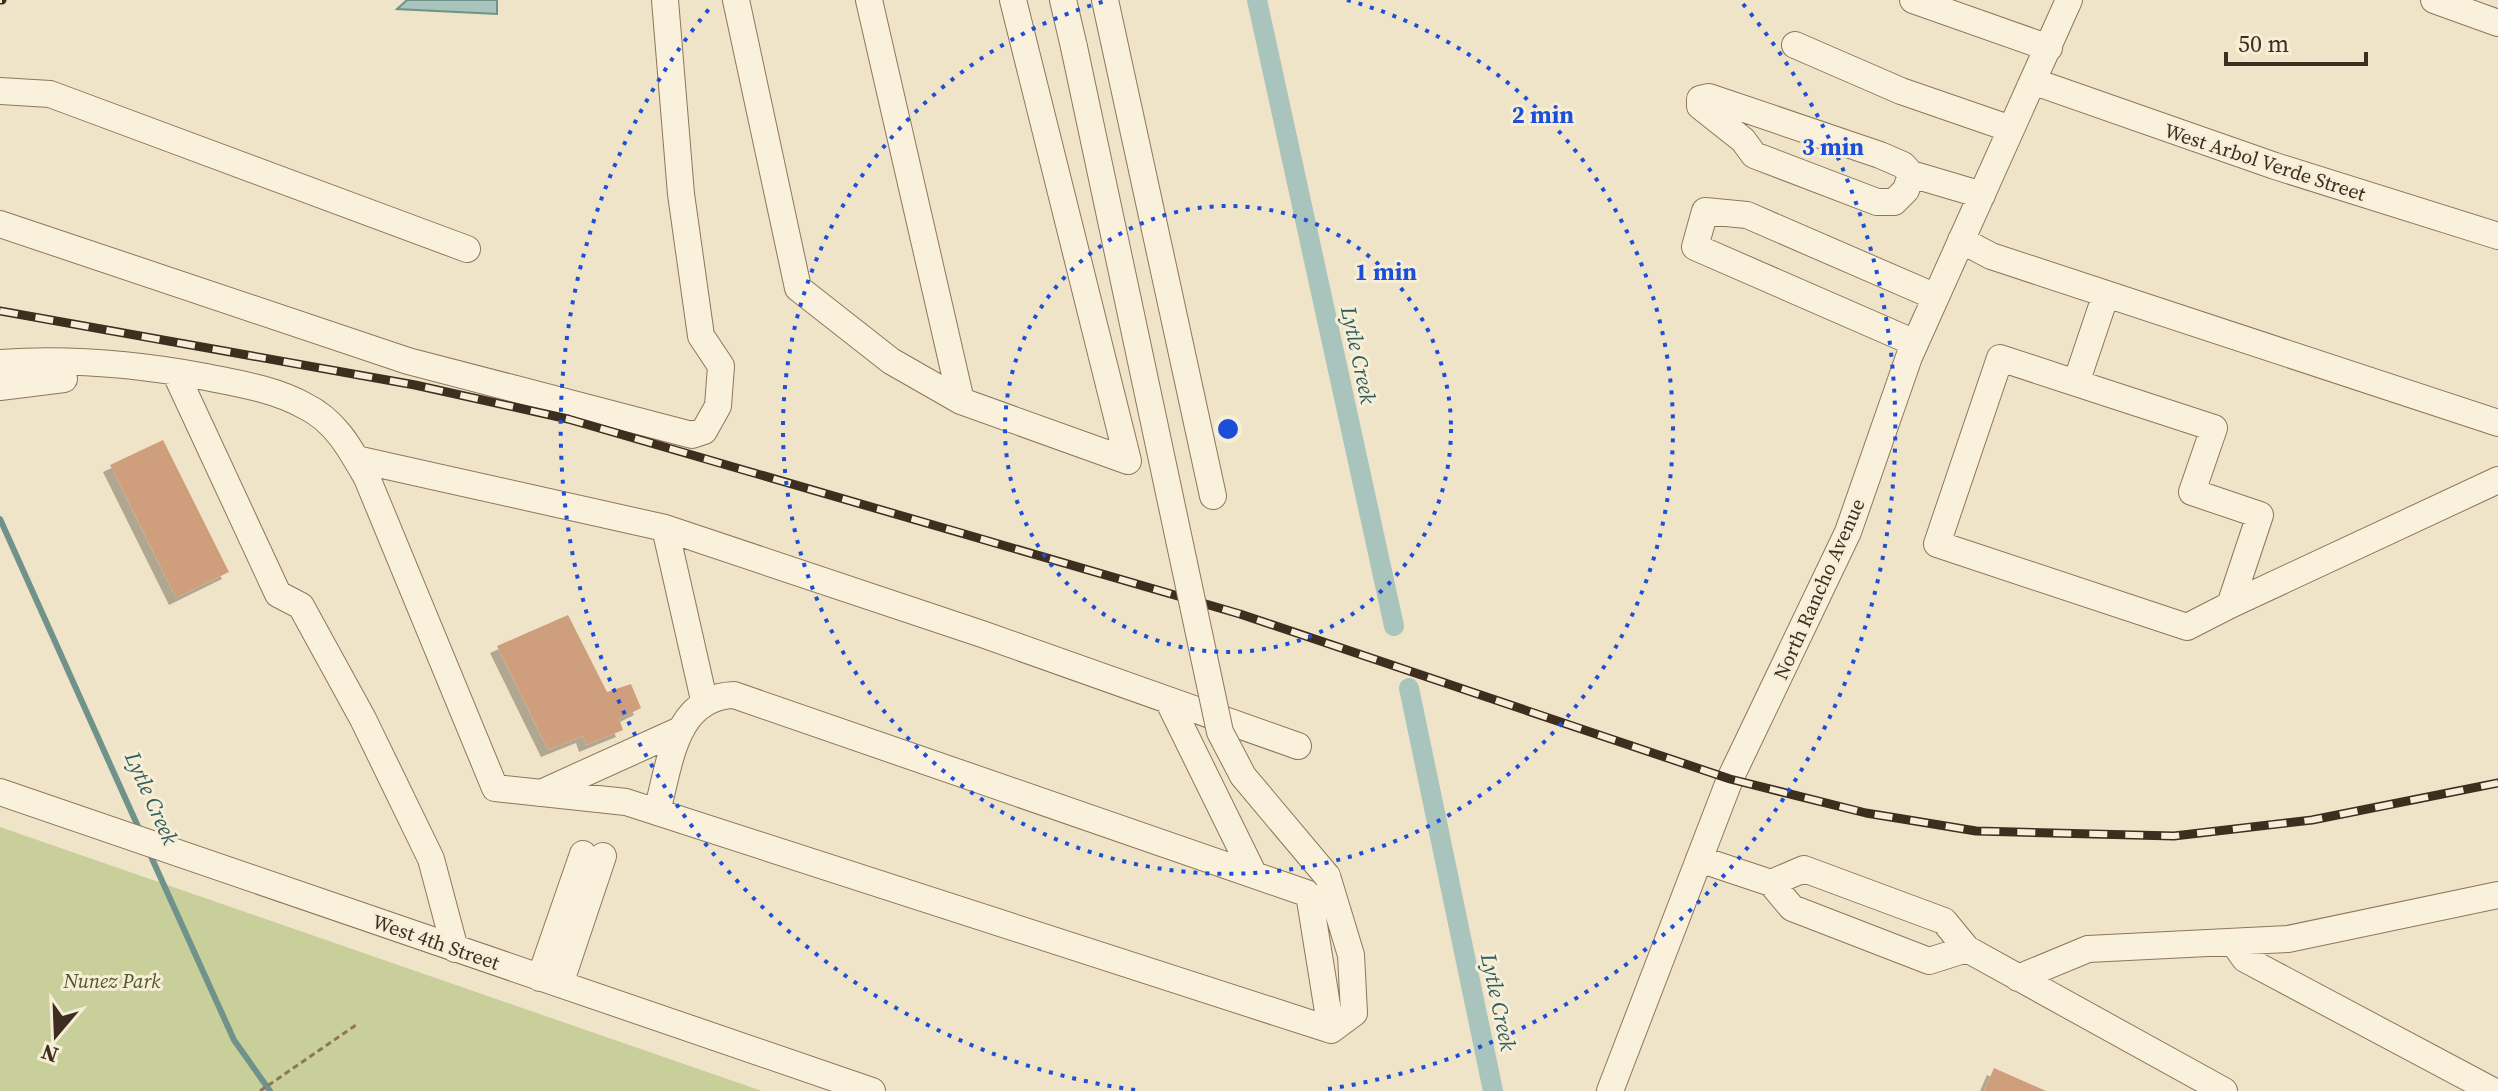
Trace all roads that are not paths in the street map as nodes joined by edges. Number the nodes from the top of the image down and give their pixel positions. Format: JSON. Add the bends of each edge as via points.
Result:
{"nodes":[{"id":1,"x":665,"y":0,"type":"edge"},
{"id":2,"x":736,"y":0,"type":"edge"},
{"id":3,"x":869,"y":0,"type":"edge"},
{"id":4,"x":1013,"y":0,"type":"edge"},
{"id":5,"x":1063,"y":0,"type":"edge"},
{"id":6,"x":1105,"y":0,"type":"edge"},
{"id":7,"x":1913,"y":0,"type":"edge"},
{"id":8,"x":2069,"y":0,"type":"edge"},
{"id":9,"x":2434,"y":0,"type":"edge"},
{"id":10,"x":2498,"y":23,"type":"edge"},
{"id":11,"x":1795,"y":45,"type":"dead end"},
{"id":12,"x":2049,"y":48,"type":"junction"},
{"id":13,"x":2035,"y":82,"type":"junction"},
{"id":14,"x":0,"y":91,"type":"edge"},
{"id":15,"x":2011,"y":129,"type":"junction"},
{"id":16,"x":1911,"y":174,"type":"junction"},
{"id":17,"x":1982,"y":195,"type":"junction"},
{"id":18,"x":0,"y":224,"type":"edge"},
{"id":19,"x":2498,"y":236,"type":"edge"},
{"id":20,"x":467,"y":249,"type":"dead end"},
{"id":21,"x":1949,"y":251,"type":"junction"},
{"id":22,"x":2106,"y":294,"type":"junction"},
{"id":23,"x":1936,"y":297,"type":"junction"},
{"id":24,"x":1915,"y":343,"type":"junction"},
{"id":25,"x":0,"y":363,"type":"edge"},
{"id":26,"x":60,"y":369,"type":"junction"},
{"id":27,"x":175,"y":372,"type":"junction"},
{"id":28,"x":2076,"y":383,"type":"junction"},
{"id":29,"x":0,"y":387,"type":"edge"},
{"id":30,"x":961,"y":401,"type":"junction"},
{"id":31,"x":2498,"y":423,"type":"edge"},
{"id":32,"x":356,"y":459,"type":"junction"},
{"id":33,"x":2498,"y":480,"type":"edge"},
{"id":34,"x":1213,"y":496,"type":"dead end"},
{"id":35,"x":665,"y":528,"type":"junction"},
{"id":36,"x":2230,"y":605,"type":"junction"},
{"id":37,"x":704,"y":700,"type":"junction"},
{"id":38,"x":1169,"y":702,"type":"junction"},
{"id":39,"x":680,"y":730,"type":"junction"},
{"id":40,"x":1298,"y":746,"type":"dead end"},
{"id":41,"x":0,"y":792,"type":"edge"},
{"id":42,"x":541,"y":793,"type":"junction"},
{"id":43,"x":657,"y":811,"type":"junction"},
{"id":44,"x":593,"y":855,"type":"dead end"},
{"id":45,"x":1699,"y":859,"type":"junction"},
{"id":46,"x":1254,"y":875,"type":"junction"},
{"id":47,"x":1771,"y":883,"type":"junction"},
{"id":48,"x":2498,"y":895,"type":"edge"},
{"id":49,"x":2233,"y":942,"type":"junction"},
{"id":50,"x":455,"y":949,"type":"junction"},
{"id":51,"x":1967,"y":949,"type":"junction"},
{"id":52,"x":2018,"y":978,"type":"junction"},
{"id":53,"x":550,"y":981,"type":"junction"},
{"id":54,"x":1331,"y":1030,"type":"junction"},
{"id":55,"x":872,"y":1091,"type":"edge"},
{"id":56,"x":1610,"y":1091,"type":"edge"},
{"id":57,"x":2224,"y":1091,"type":"edge"},
{"id":58,"x":2493,"y":1091,"type":"edge"}],
"edges":[{"from":1,"to":18,"type":"street","via":[[681,194],[701,336],[721,366],[718,406],[704,431],[692,435],[408,361]]},
{"from":2,"to":30,"type":"street","via":[[798,288],[891,361]]},
{"from":3,"to":30,"type":"street"},
{"from":4,"to":30,"type":"street","via":[[1128,461]]},
{"from":5,"to":54,"type":"street","bridge":true,"via":[[1220,732],[1243,776],[1327,876],[1351,955],[1354,1013]]},
{"from":6,"to":34,"type":"street"},
{"from":7,"to":12,"type":"street"},
{"from":8,"to":12,"type":"street","name":"North Rancho Avenue"},
{"from":9,"to":10,"type":"street"},
{"from":11,"to":15,"type":"street","via":[[1901,91]]},
{"from":12,"to":13,"type":"street","name":"North Rancho Avenue"},
{"from":13,"to":15,"type":"street","name":"North Rancho Avenue"},
{"from":13,"to":19,"type":"street","name":"West Arbol Verde Street"},
{"from":14,"to":20,"type":"street","via":[[50,94]]},
{"from":15,"to":17,"type":"street","name":"North Rancho Avenue"},
{"from":16,"to":16,"type":"street","via":[[1880,155],[1709,97],[1700,99],[1700,106],[1754,155],[1877,202],[1894,202],[1906,190]]},
{"from":16,"to":17,"type":"street"},
{"from":17,"to":21,"type":"street","name":"North Rancho Avenue"},
{"from":21,"to":22,"type":"street","via":[[1991,256]]},
{"from":21,"to":23,"type":"street","name":"North Rancho Avenue"},
{"from":22,"to":28,"type":"street"},
{"from":22,"to":31,"type":"street"},
{"from":23,"to":24,"type":"street","name":"North Rancho Avenue"},
{"from":23,"to":24,"type":"street","via":[[1747,215],[1705,211],[1695,247]]},
{"from":24,"to":45,"type":"street","name":"North Rancho Avenue","via":[[1848,532],[1730,779]]},
{"from":25,"to":26,"type":"street"},
{"from":26,"to":27,"type":"street"},
{"from":26,"to":29,"type":"street"},
{"from":27,"to":32,"type":"street","via":[[259,388],[307,406],[343,436]]},
{"from":27,"to":50,"type":"street","via":[[278,594],[301,606],[389,772],[431,859]]},
{"from":28,"to":36,"type":"street","via":[[2214,428],[2192,492],[2260,515]]},
{"from":28,"to":36,"type":"street","via":[[2000,358],[1937,544],[2187,627]]},
{"from":32,"to":35,"type":"street"},
{"from":32,"to":42,"type":"street","via":[[495,788]]},
{"from":33,"to":36,"type":"street"},
{"from":35,"to":37,"type":"street"},
{"from":35,"to":38,"type":"street"},
{"from":37,"to":39,"type":"street"},
{"from":37,"to":46,"type":"street","via":[[734,695]]},
{"from":38,"to":40,"type":"street"},
{"from":38,"to":46,"type":"street"},
{"from":39,"to":42,"type":"street"},
{"from":39,"to":43,"type":"street"},
{"from":41,"to":50,"type":"street","name":"West 4th Street"},
{"from":42,"to":43,"type":"street","via":[[626,802]]},
{"from":43,"to":54,"type":"street"},
{"from":44,"to":53,"type":"street"},
{"from":45,"to":47,"type":"street"},
{"from":45,"to":56,"type":"street","name":"North Rancho Avenue"},
{"from":46,"to":54,"type":"street","via":[[1309,894]]},
{"from":47,"to":51,"type":"street","via":[[1792,908],[1929,961]]},
{"from":47,"to":51,"type":"street","via":[[1804,869],[1944,921]]},
{"from":48,"to":49,"type":"street","via":[[2288,939]]},
{"from":49,"to":52,"type":"street","via":[[2088,949]]},
{"from":49,"to":58,"type":"street","via":[[2245,959]]},
{"from":50,"to":53,"type":"street","name":"West 4th Street"},
{"from":51,"to":52,"type":"street"},
{"from":52,"to":57,"type":"street"},
{"from":53,"to":55,"type":"street","name":"West 4th Street"}]}
